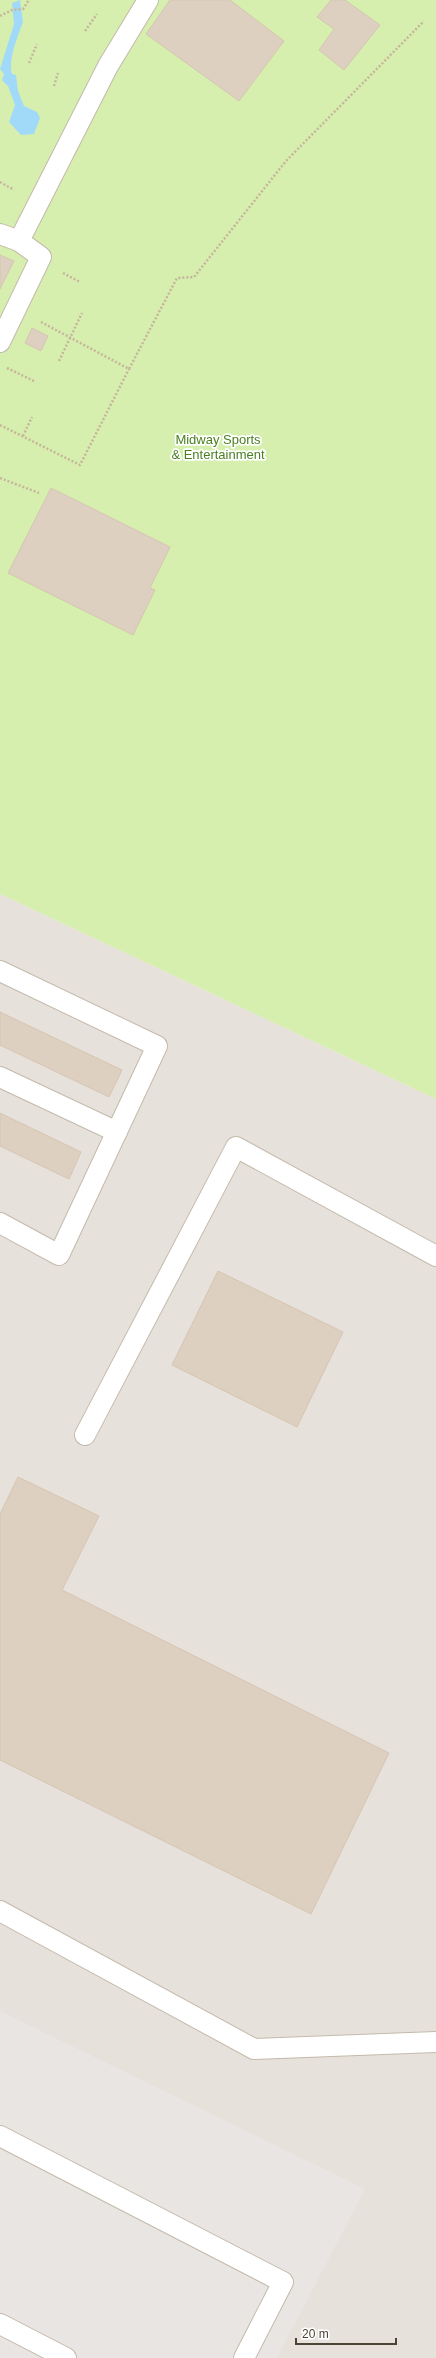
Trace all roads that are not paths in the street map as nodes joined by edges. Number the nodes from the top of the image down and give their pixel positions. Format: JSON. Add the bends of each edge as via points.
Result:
{"nodes":[{"id":1,"x":148,"y":0,"type":"edge"},
{"id":2,"x":0,"y":234,"type":"edge"},
{"id":3,"x":19,"y":242,"type":"junction"},
{"id":4,"x":0,"y":342,"type":"edge"},
{"id":5,"x":0,"y":971,"type":"edge"},
{"id":6,"x":0,"y":1077,"type":"edge"},
{"id":7,"x":117,"y":1132,"type":"junction"},
{"id":8,"x":0,"y":1223,"type":"edge"},
{"id":9,"x":436,"y":1256,"type":"edge"},
{"id":10,"x":85,"y":1435,"type":"dead end"},
{"id":11,"x":0,"y":1911,"type":"edge"},
{"id":12,"x":436,"y":2042,"type":"edge"},
{"id":13,"x":0,"y":2136,"type":"edge"},
{"id":14,"x":0,"y":2324,"type":"edge"},
{"id":15,"x":66,"y":2358,"type":"edge"},
{"id":16,"x":244,"y":2358,"type":"edge"}],
"edges":[{"from":1,"to":3,"type":"lane","via":[[108,66]]},
{"from":2,"to":3,"type":"lane"},
{"from":3,"to":4,"type":"lane","via":[[41,257]]},
{"from":5,"to":7,"type":"lane","via":[[157,1046]]},
{"from":6,"to":7,"type":"lane"},
{"from":7,"to":8,"type":"lane","via":[[59,1255]]},
{"from":9,"to":10,"type":"lane","via":[[236,1147]]},
{"from":11,"to":12,"type":"lane","via":[[254,2049]]},
{"from":13,"to":16,"type":"lane","via":[[283,2282]]},
{"from":14,"to":15,"type":"lane"}]}
